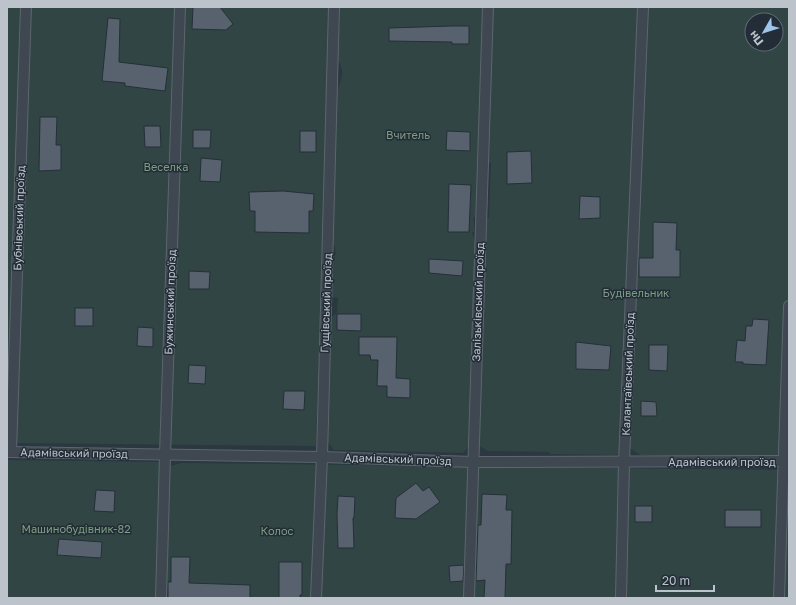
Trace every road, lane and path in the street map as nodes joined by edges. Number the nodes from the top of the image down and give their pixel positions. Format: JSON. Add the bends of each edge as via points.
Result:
{"nodes":[{"id":1,"x":26,"y":7,"type":"edge"},
{"id":2,"x":180,"y":7,"type":"edge"},
{"id":3,"x":334,"y":7,"type":"edge"},
{"id":4,"x":488,"y":7,"type":"edge"},
{"id":5,"x":643,"y":7,"type":"edge"},
{"id":6,"x":789,"y":306,"type":"edge"},
{"id":7,"x":9,"y":452,"type":"edge"},
{"id":8,"x":165,"y":455,"type":"junction"},
{"id":9,"x":322,"y":457,"type":"junction"},
{"id":10,"x":787,"y":461,"type":"edge"},
{"id":11,"x":472,"y":462,"type":"junction"},
{"id":12,"x":624,"y":462,"type":"junction"},
{"id":13,"x":161,"y":598,"type":"edge"},
{"id":14,"x":316,"y":598,"type":"edge"},
{"id":15,"x":469,"y":598,"type":"edge"},
{"id":16,"x":620,"y":598,"type":"edge"},
{"id":17,"x":779,"y":598,"type":"edge"}],
"edges":[{"from":1,"to":7,"type":"lane","name":"Бубнівський проїзд"},
{"from":2,"to":8,"type":"lane","name":"Бужинський проїзд"},
{"from":3,"to":9,"type":"lane","name":"Гущівський проїзд"},
{"from":4,"to":11,"type":"lane","name":"Залізьківський проїзд"},
{"from":5,"to":12,"type":"lane","name":"Калантаївський проїзд"},
{"from":6,"to":10,"type":"lane"},
{"from":7,"to":8,"type":"lane","name":"Адамівський проїзд"},
{"from":8,"to":9,"type":"lane","name":"Адамівський проїзд"},
{"from":8,"to":13,"type":"lane","name":"Бужинський проїзд"},
{"from":9,"to":11,"type":"lane","name":"Адамівський проїзд"},
{"from":9,"to":14,"type":"lane","name":"Гущівський проїзд"},
{"from":10,"to":12,"type":"lane","name":"Адамівський проїзд"},
{"from":10,"to":17,"type":"lane"},
{"from":11,"to":12,"type":"lane","name":"Адамівський проїзд"},
{"from":11,"to":15,"type":"lane","name":"Залізьківський проїзд"},
{"from":12,"to":16,"type":"lane","name":"Калантаївський проїзд"}]}
